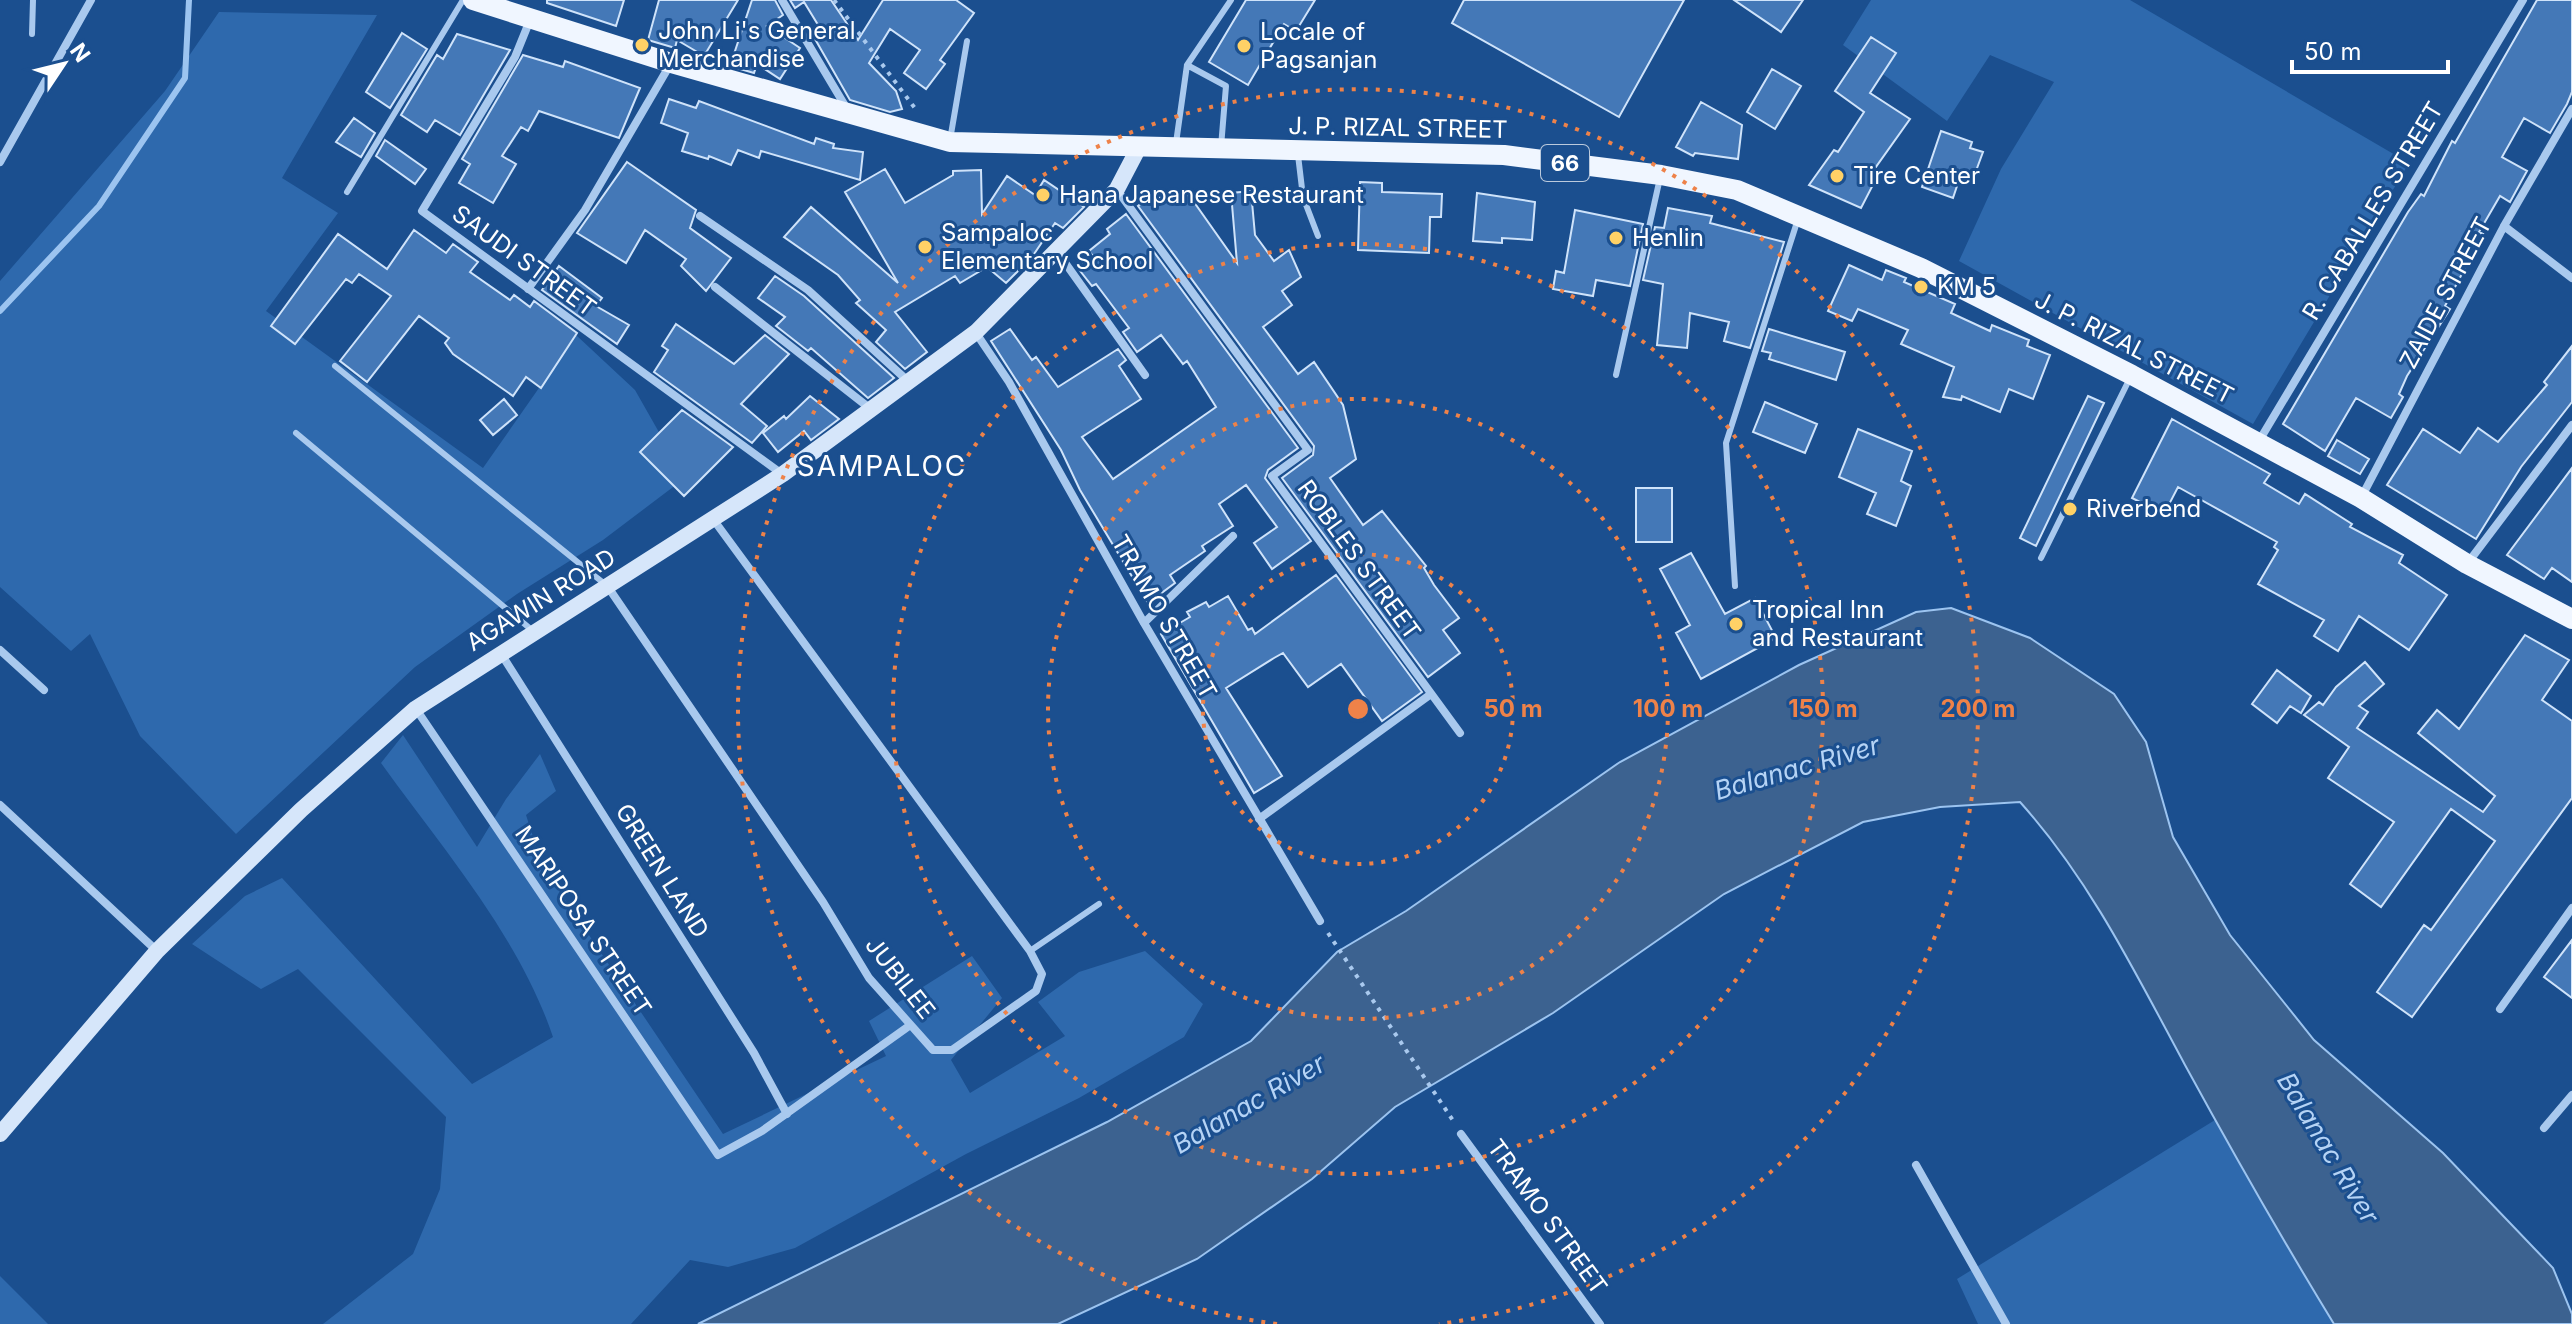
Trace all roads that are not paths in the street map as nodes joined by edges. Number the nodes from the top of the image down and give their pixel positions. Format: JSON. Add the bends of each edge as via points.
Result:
{"nodes":[{"id":1,"x":33,"y":0,"type":"edge"},
{"id":2,"x":91,"y":0,"type":"edge"},
{"id":3,"x":463,"y":0,"type":"edge"},
{"id":4,"x":473,"y":0,"type":"edge"},
{"id":5,"x":782,"y":0,"type":"edge"},
{"id":6,"x":1231,"y":0,"type":"edge"},
{"id":7,"x":2523,"y":0,"type":"edge"},
{"id":8,"x":531,"y":18,"type":"junction"},
{"id":9,"x":32,"y":34,"type":"dead end"},
{"id":10,"x":967,"y":41,"type":"dead end"},
{"id":11,"x":671,"y":63,"type":"junction"},
{"id":12,"x":1187,"y":65,"type":"junction"},
{"id":13,"x":2572,"y":109,"type":"edge"},
{"id":14,"x":852,"y":117,"type":"junction"},
{"id":15,"x":944,"y":140,"type":"junction"},
{"id":16,"x":1139,"y":147,"type":"junction"},
{"id":17,"x":1176,"y":149,"type":"junction"},
{"id":18,"x":1221,"y":150,"type":"junction"},
{"id":19,"x":1298,"y":152,"type":"junction"},
{"id":20,"x":0,"y":162,"type":"edge"},
{"id":21,"x":1661,"y":175,"type":"junction"},
{"id":22,"x":1117,"y":189,"type":"junction"},
{"id":23,"x":347,"y":192,"type":"dead end"},
{"id":24,"x":700,"y":216,"type":"dead end"},
{"id":25,"x":1800,"y":216,"type":"junction"},
{"id":26,"x":2504,"y":226,"type":"junction"},
{"id":27,"x":1318,"y":236,"type":"dead end"},
{"id":28,"x":1056,"y":250,"type":"junction"},
{"id":29,"x":2572,"y":278,"type":"edge"},
{"id":30,"x":715,"y":287,"type":"dead end"},
{"id":31,"x":528,"y":289,"type":"junction"},
{"id":32,"x":976,"y":332,"type":"junction"},
{"id":33,"x":335,"y":366,"type":"dead end"},
{"id":34,"x":1145,"y":375,"type":"dead end"},
{"id":35,"x":1616,"y":375,"type":"dead end"},
{"id":36,"x":2132,"y":375,"type":"junction"},
{"id":37,"x":909,"y":383,"type":"junction"},
{"id":38,"x":872,"y":410,"type":"junction"},
{"id":39,"x":2572,"y":425,"type":"edge"},
{"id":40,"x":296,"y":433,"type":"dead end"},
{"id":41,"x":2258,"y":442,"type":"junction"},
{"id":42,"x":783,"y":474,"type":"junction"},
{"id":43,"x":2361,"y":498,"type":"junction"},
{"id":44,"x":713,"y":519,"type":"junction"},
{"id":45,"x":1233,"y":536,"type":"dead end"},
{"id":46,"x":2041,"y":558,"type":"dead end"},
{"id":47,"x":2467,"y":564,"type":"junction"},
{"id":48,"x":1735,"y":586,"type":"dead end"},
{"id":49,"x":608,"y":587,"type":"junction"},
{"id":50,"x":2572,"y":619,"type":"edge"},
{"id":51,"x":1144,"y":623,"type":"junction"},
{"id":52,"x":534,"y":632,"type":"junction"},
{"id":53,"x":0,"y":650,"type":"edge"},
{"id":54,"x":500,"y":652,"type":"junction"},
{"id":55,"x":44,"y":690,"type":"dead end"},
{"id":56,"x":1431,"y":694,"type":"junction"},
{"id":57,"x":415,"y":709,"type":"junction"},
{"id":58,"x":1460,"y":733,"type":"dead end"},
{"id":59,"x":0,"y":805,"type":"edge"},
{"id":60,"x":1259,"y":819,"type":"junction"},
{"id":61,"x":1099,"y":904,"type":"dead end"},
{"id":62,"x":2572,"y":908,"type":"edge"},
{"id":63,"x":1320,"y":921,"type":"dead end"},
{"id":64,"x":157,"y":951,"type":"junction"},
{"id":65,"x":1030,"y":951,"type":"junction"},
{"id":66,"x":2500,"y":1009,"type":"dead end"},
{"id":67,"x":909,"y":1026,"type":"junction"},
{"id":68,"x":2572,"y":1095,"type":"edge"},
{"id":69,"x":787,"y":1114,"type":"junction"},
{"id":70,"x":2544,"y":1128,"type":"dead end"},
{"id":71,"x":2,"y":1129,"type":"edge"},
{"id":72,"x":1461,"y":1134,"type":"road end"},
{"id":73,"x":1916,"y":1165,"type":"dead end"},
{"id":74,"x":1600,"y":1324,"type":"edge"},
{"id":75,"x":2006,"y":1324,"type":"edge"}],
"edges":[{"from":1,"to":9,"type":"lane"},
{"from":2,"to":20,"type":"street"},
{"from":3,"to":23,"type":"lane"},
{"from":4,"to":8,"type":"main road","name":"J. P. RIZAL STREET","number":"66"},
{"from":5,"to":14,"type":"street"},
{"from":6,"to":12,"type":"lane"},
{"from":7,"to":41,"type":"street","name":"R. CABALLES STREET"},
{"from":8,"to":11,"type":"main road","name":"J. P. RIZAL STREET","number":"66"},
{"from":8,"to":31,"type":"street","name":"SAUDI STREET","via":[[515,57],[422,211]]},
{"from":10,"to":15,"type":"lane"},
{"from":11,"to":14,"type":"main road","name":"J. P. RIZAL STREET","number":"66"},
{"from":11,"to":31,"type":"street","via":[[585,210]]},
{"from":12,"to":17,"type":"lane"},
{"from":12,"to":18,"type":"lane","via":[[1226,86]]},
{"from":13,"to":26,"type":"street","name":"ZAIDE STREET"},
{"from":14,"to":15,"type":"main road","name":"J. P. RIZAL STREET","number":"66"},
{"from":15,"to":16,"type":"main road","name":"J. P. RIZAL STREET","number":"66"},
{"from":16,"to":17,"type":"main road","name":"J. P. RIZAL STREET","number":"66"},
{"from":16,"to":22,"type":"street","name":"AGAWIN ROAD"},
{"from":17,"to":18,"type":"main road","name":"J. P. RIZAL STREET","number":"66"},
{"from":18,"to":19,"type":"main road","name":"J. P. RIZAL STREET","number":"66"},
{"from":19,"to":21,"type":"main road","name":"J. P. RIZAL STREET","number":"66","via":[[1504,155]]},
{"from":19,"to":27,"type":"lane","via":[[1303,197]]},
{"from":21,"to":25,"type":"main road","name":"J. P. RIZAL STREET","number":"66","via":[[1737,190]]},
{"from":21,"to":35,"type":"lane"},
{"from":22,"to":28,"type":"street","name":"AGAWIN ROAD"},
{"from":22,"to":56,"type":"street","name":"ROBLES STREET","via":[[1308,450],[1272,476]]},
{"from":24,"to":37,"type":"street","via":[[808,290]]},
{"from":25,"to":36,"type":"main road","name":"J. P. RIZAL STREET","number":"66","via":[[1921,268]]},
{"from":25,"to":48,"type":"lane","via":[[1726,443]]},
{"from":26,"to":29,"type":"street"},
{"from":26,"to":43,"type":"street","name":"ZAIDE STREET"},
{"from":28,"to":32,"type":"street","name":"AGAWIN ROAD"},
{"from":28,"to":34,"type":"street"},
{"from":30,"to":38,"type":"street"},
{"from":31,"to":42,"type":"street","name":"SAUDI STREET"},
{"from":32,"to":37,"type":"street","name":"AGAWIN ROAD"},
{"from":32,"to":51,"type":"street","name":"TRAMO STREET"},
{"from":33,"to":49,"type":"lane"},
{"from":36,"to":41,"type":"main road","name":"J. P. RIZAL STREET","number":"66"},
{"from":36,"to":46,"type":"lane"},
{"from":37,"to":38,"type":"street","name":"AGAWIN ROAD"},
{"from":38,"to":42,"type":"street","name":"AGAWIN ROAD"},
{"from":39,"to":47,"type":"street"},
{"from":40,"to":52,"type":"lane"},
{"from":41,"to":43,"type":"main road","name":"J. P. RIZAL STREET","number":"66"},
{"from":42,"to":44,"type":"street","name":"AGAWIN ROAD"},
{"from":43,"to":47,"type":"main road","name":"J. P. RIZAL STREET","number":"66"},
{"from":44,"to":49,"type":"street","name":"AGAWIN ROAD"},
{"from":44,"to":65,"type":"street","name":"JUBILEE"},
{"from":45,"to":51,"type":"street"},
{"from":47,"to":50,"type":"main road","name":"J. P. RIZAL STREET","number":"66"},
{"from":49,"to":52,"type":"street","name":"AGAWIN ROAD"},
{"from":49,"to":67,"type":"street","name":"JUBILEE","via":[[869,978]]},
{"from":51,"to":60,"type":"street","name":"TRAMO STREET"},
{"from":52,"to":54,"type":"street","name":"AGAWIN ROAD"},
{"from":53,"to":55,"type":"street"},
{"from":54,"to":57,"type":"street","name":"AGAWIN ROAD"},
{"from":54,"to":69,"type":"street","name":"GREEN LAND","via":[[754,1053]]},
{"from":56,"to":58,"type":"street","name":"ROBLES STREET"},
{"from":56,"to":60,"type":"street"},
{"from":57,"to":64,"type":"street","name":"AGAWIN ROAD","via":[[301,810]]},
{"from":57,"to":69,"type":"street","name":"MARIPOSA STREET","via":[[718,1155]]},
{"from":59,"to":64,"type":"street"},
{"from":60,"to":63,"type":"street","name":"TRAMO STREET"},
{"from":61,"to":65,"type":"lane"},
{"from":62,"to":66,"type":"street"},
{"from":64,"to":71,"type":"street","name":"AGAWIN ROAD"},
{"from":65,"to":67,"type":"street","name":"JUBILEE","via":[[1042,974],[1036,991],[952,1050],[933,1050]]},
{"from":67,"to":69,"type":"street"},
{"from":68,"to":70,"type":"street"},
{"from":72,"to":74,"type":"street","name":"TRAMO STREET"},
{"from":73,"to":75,"type":"street"}]}
